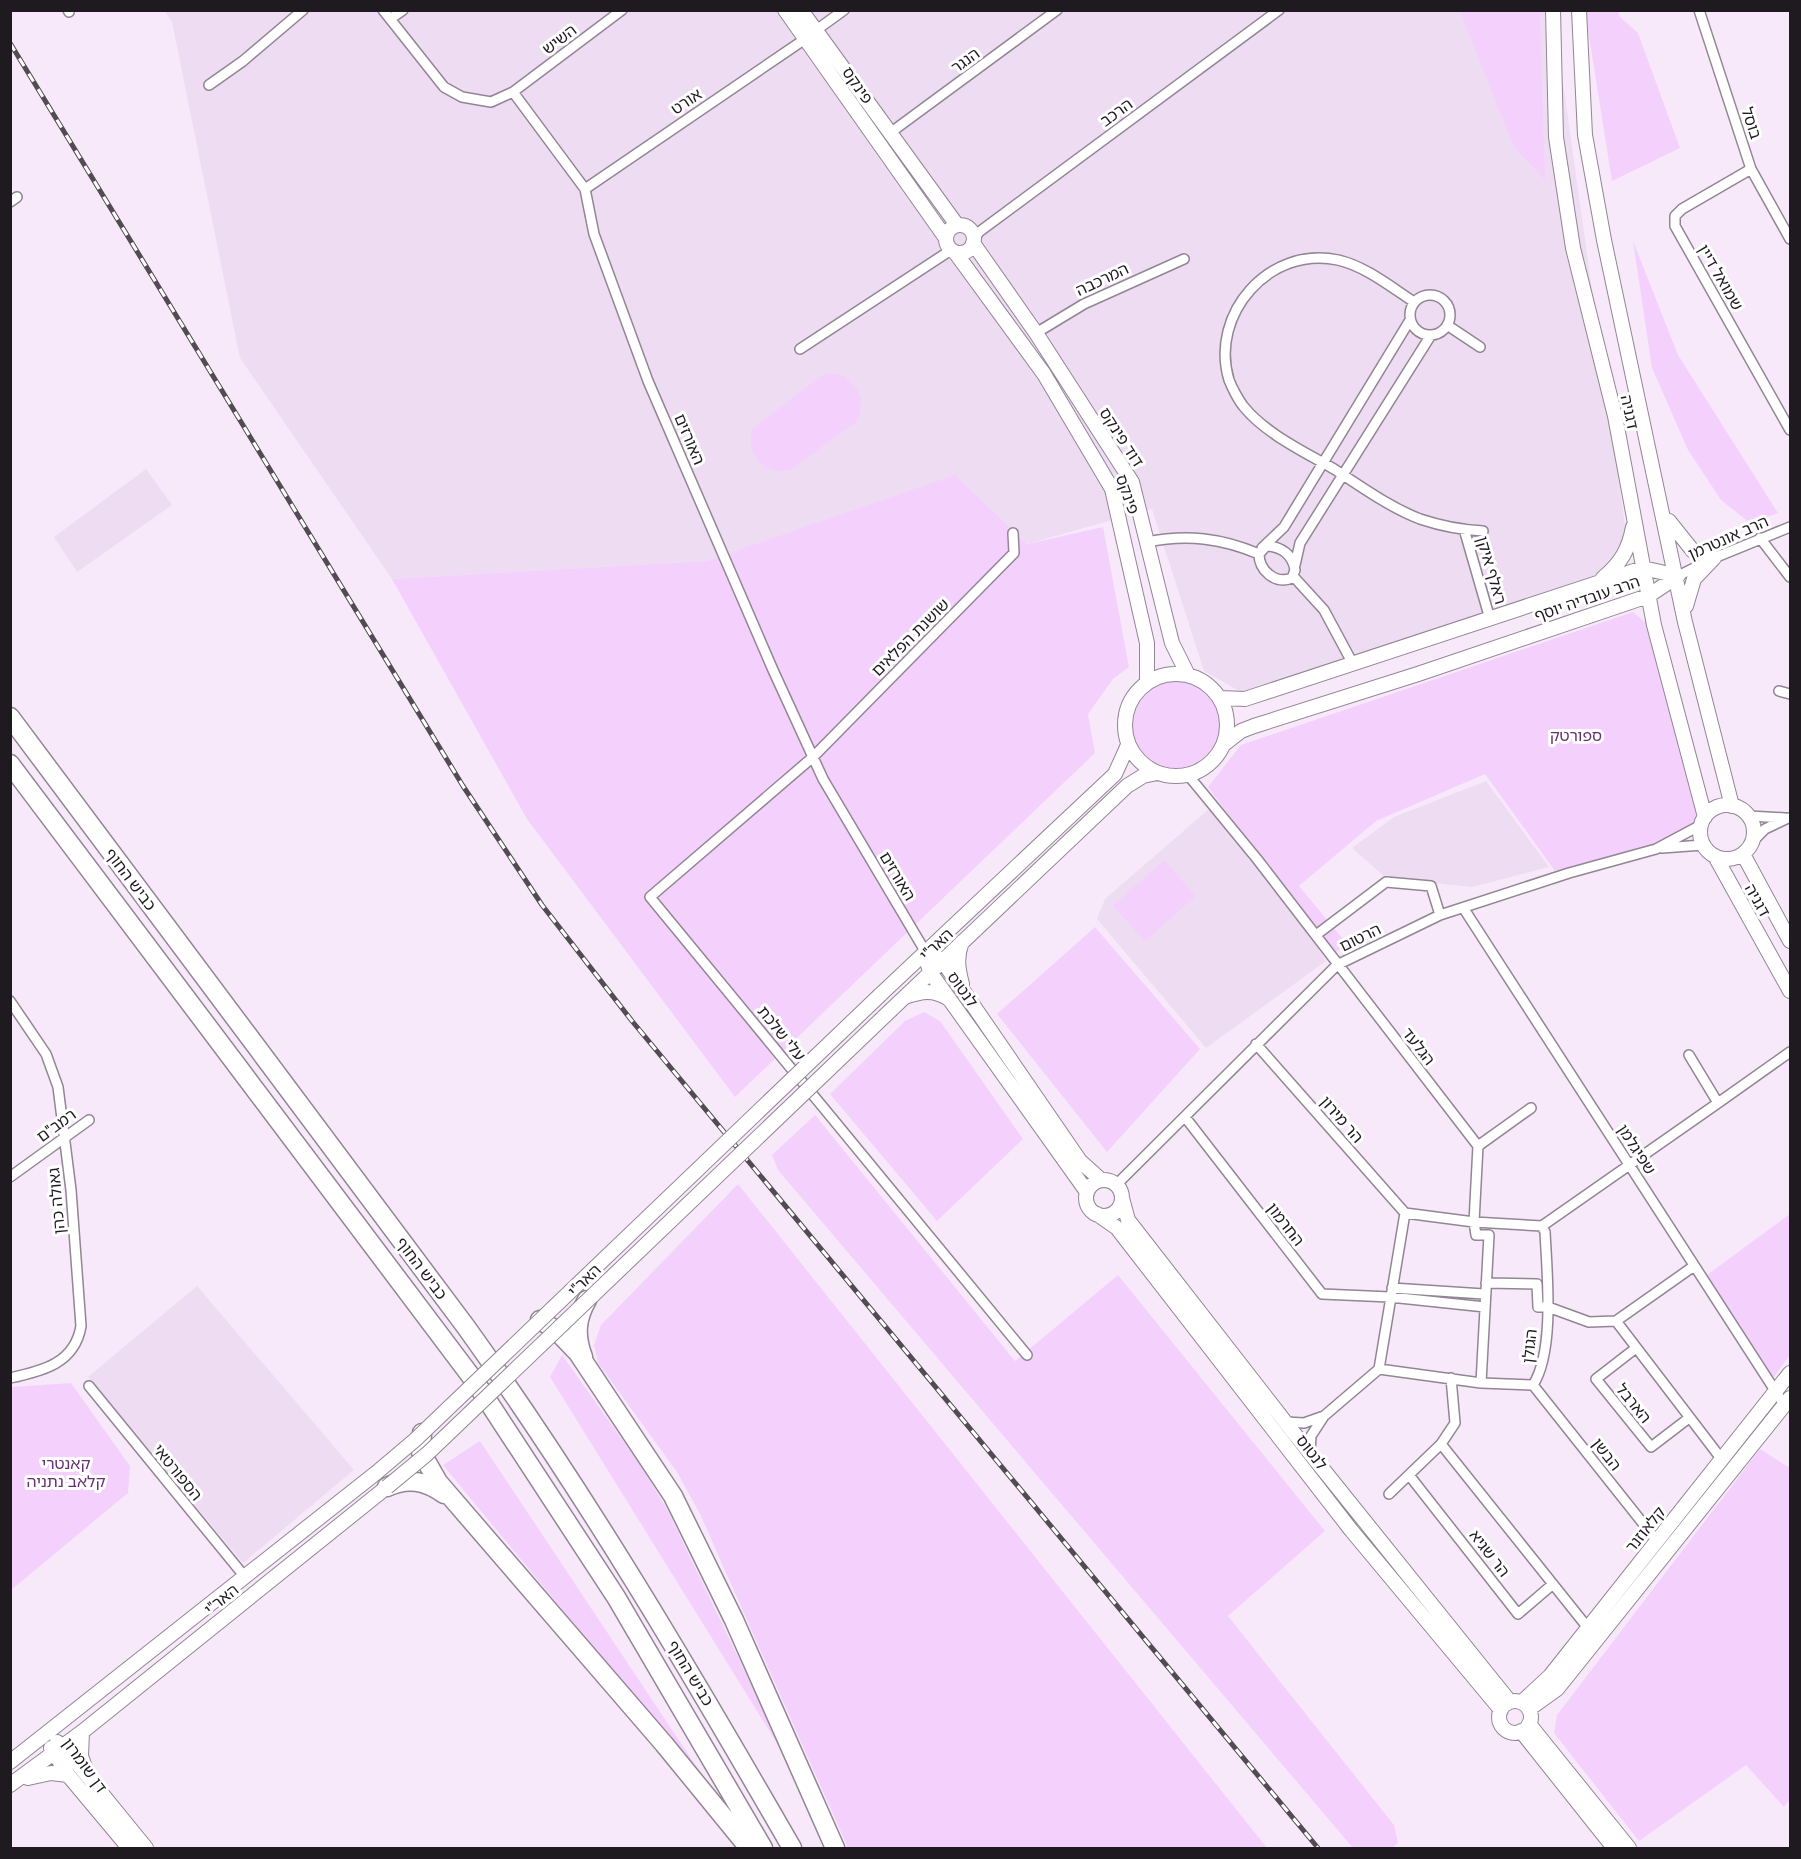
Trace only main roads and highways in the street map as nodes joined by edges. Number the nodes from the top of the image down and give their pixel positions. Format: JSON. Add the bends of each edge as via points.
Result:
{"nodes":[{"id":1,"x":785,"y":10,"type":"edge"},
{"id":2,"x":801,"y":10,"type":"edge"},
{"id":3,"x":1553,"y":10,"type":"edge"},
{"id":4,"x":1579,"y":10,"type":"edge"},
{"id":5,"x":810,"y":35,"type":"junction"},
{"id":6,"x":957,"y":225,"type":"junction"},
{"id":7,"x":973,"y":242,"type":"junction"},
{"id":8,"x":950,"y":246,"type":"junction"},
{"id":9,"x":1664,"y":513,"type":"junction"},
{"id":10,"x":1634,"y":519,"type":"junction"},
{"id":11,"x":1643,"y":568,"type":"junction"},
{"id":12,"x":1678,"y":576,"type":"junction"},
{"id":13,"x":1596,"y":584,"type":"junction"},
{"id":14,"x":1648,"y":596,"type":"junction"},
{"id":15,"x":1623,"y":604,"type":"junction"},
{"id":16,"x":1685,"y":622,"type":"junction"},
{"id":17,"x":1654,"y":624,"type":"junction"},
{"id":18,"x":1188,"y":675,"type":"junction"},
{"id":19,"x":1147,"y":683,"type":"junction"},
{"id":20,"x":1220,"y":698,"type":"junction"},
{"id":21,"x":10,"y":717,"type":"edge"},
{"id":22,"x":1128,"y":745,"type":"junction"},
{"id":23,"x":1223,"y":745,"type":"junction"},
{"id":24,"x":10,"y":764,"type":"edge"},
{"id":25,"x":1157,"y":773,"type":"junction"},
{"id":26,"x":1732,"y":806,"type":"junction"},
{"id":27,"x":1703,"y":821,"type":"junction"},
{"id":28,"x":1743,"y":854,"type":"junction"},
{"id":29,"x":1714,"y":856,"type":"junction"},
{"id":30,"x":962,"y":941,"type":"junction"},
{"id":31,"x":1791,"y":941,"type":"edge"},
{"id":32,"x":925,"y":951,"type":"junction"},
{"id":33,"x":942,"y":960,"type":"junction"},
{"id":34,"x":930,"y":972,"type":"junction"},
{"id":35,"x":1791,"y":991,"type":"edge"},
{"id":36,"x":964,"y":992,"type":"junction"},
{"id":37,"x":903,"y":998,"type":"junction"},
{"id":38,"x":950,"y":999,"type":"junction"},
{"id":39,"x":1101,"y":1180,"type":"junction"},
{"id":40,"x":1087,"y":1192,"type":"junction"},
{"id":41,"x":1122,"y":1198,"type":"junction"},
{"id":42,"x":1097,"y":1214,"type":"junction"},
{"id":43,"x":587,"y":1300,"type":"junction"},
{"id":44,"x":540,"y":1320,"type":"junction"},
{"id":45,"x":556,"y":1330,"type":"junction"},
{"id":46,"x":589,"y":1369,"type":"junction"},
{"id":47,"x":1791,"y":1373,"type":"edge"},
{"id":48,"x":1788,"y":1402,"type":"edge"},
{"id":49,"x":422,"y":1433,"type":"junction"},
{"id":50,"x":423,"y":1457,"type":"junction"},
{"id":51,"x":383,"y":1482,"type":"junction"},
{"id":52,"x":459,"y":1506,"type":"junction"},
{"id":53,"x":1519,"y":1713,"type":"junction"},
{"id":54,"x":82,"y":1732,"type":"junction"},
{"id":55,"x":45,"y":1735,"type":"junction"},
{"id":56,"x":58,"y":1751,"type":"junction"},
{"id":57,"x":10,"y":1762,"type":"edge"},
{"id":58,"x":68,"y":1775,"type":"junction"},
{"id":59,"x":90,"y":1780,"type":"junction"},
{"id":60,"x":14,"y":1783,"type":"edge"},
{"id":61,"x":129,"y":1848,"type":"edge"},
{"id":62,"x":146,"y":1848,"type":"edge"},
{"id":63,"x":749,"y":1848,"type":"edge"},
{"id":64,"x":764,"y":1848,"type":"edge"},
{"id":65,"x":792,"y":1848,"type":"edge"},
{"id":66,"x":834,"y":1848,"type":"edge"},
{"id":67,"x":1614,"y":1848,"type":"edge"},
{"id":68,"x":1629,"y":1848,"type":"edge"}],
"edges":[{"from":1,"to":5,"type":"main road","name":"פינקס"},
{"from":2,"to":5,"type":"main road"},
{"from":3,"to":10,"type":"main road","name":"דגניה","via":[[1557,137],[1573,248],[1615,416]]},
{"from":4,"to":9,"type":"main road","name":"דגניה","via":[[1585,135]]},
{"from":5,"to":6,"type":"main road","via":[[890,133]]},
{"from":5,"to":8,"type":"main road","name":"פינקס"},
{"from":6,"to":7,"type":"main road","via":[[969,228]]},
{"from":6,"to":8,"type":"main road","via":[[949,229]]},
{"from":7,"to":8,"type":"main road","via":[[964,252]]},
{"from":7,"to":18,"type":"main road","name":"דוד פינקס","via":[[1132,482],[1172,643]]},
{"from":8,"to":19,"type":"main road","name":"פינקס","via":[[1044,374],[1112,489],[1147,643]]},
{"from":9,"to":12,"type":"main road","name":"דגניה"},
{"from":9,"to":16,"type":"main road","via":[[1677,535],[1693,551],[1714,558],[1700,570],[1689,590]]},
{"from":10,"to":11,"type":"main road","name":"דגניה"},
{"from":10,"to":13,"type":"main road","via":[[1627,552]]},
{"from":11,"to":12,"type":"main road","name":"הרב עובדיה יוסף"},
{"from":11,"to":13,"type":"main road","name":"הרב עובדיה יוסף"},
{"from":11,"to":14,"type":"main road","name":"דגניה"},
{"from":12,"to":14,"type":"main road","name":"הרב עובדיה יוסף"},
{"from":12,"to":16,"type":"main road","name":"דגניה"},
{"from":13,"to":20,"type":"main road","name":"הרב עובדיה יוסף","via":[[1245,699]]},
{"from":14,"to":15,"type":"main road","name":"הרב עובדיה יוסף"},
{"from":14,"to":17,"type":"main road","name":"דגניה"},
{"from":15,"to":17,"type":"main road","via":[[1640,607]]},
{"from":15,"to":23,"type":"main road","name":"הרב עובדיה יוסף","via":[[1254,726]]},
{"from":16,"to":26,"type":"main road","name":"דגניה"},
{"from":17,"to":27,"type":"main road","name":"דגניה"},
{"from":18,"to":19,"type":"main road","via":[[1164,675]]},
{"from":18,"to":20,"type":"main road","via":[[1202,680]]},
{"from":19,"to":22,"type":"main road","via":[[1132,699],[1126,714]]},
{"from":20,"to":23,"type":"main road","via":[[1227,720]]},
{"from":21,"to":65,"type":"highway","name":"כביש החוף","via":[[525,1411],[636,1582]]},
{"from":22,"to":25,"type":"main road","via":[[1137,759]]},
{"from":22,"to":32,"type":"main road","name":"האר\"י","via":[[1115,774]]},
{"from":23,"to":25,"type":"main road","via":[[1210,764],[1188,775]]},
{"from":24,"to":64,"type":"highway","name":"כביש החוף","via":[[476,1383],[616,1597]]},
{"from":25,"to":30,"type":"main road","name":"האר\"י","via":[[1127,786]]},
{"from":26,"to":27,"type":"main road","via":[[1714,809]]},
{"from":26,"to":28,"type":"main road","via":[[1749,816],[1754,828],[1753,841]]},
{"from":27,"to":29,"type":"main road","via":[[1703,845]]},
{"from":28,"to":29,"type":"main road","via":[[1734,859]]},
{"from":28,"to":31,"type":"main road","name":"דגניה"},
{"from":29,"to":35,"type":"main road","name":"דגניה"},
{"from":30,"to":33,"type":"main road","name":"האר\"י"},
{"from":30,"to":36,"type":"main road","via":[[958,968]]},
{"from":32,"to":33,"type":"main road","name":"לנטוס"},
{"from":32,"to":34,"type":"main road","name":"לנטוס"},
{"from":32,"to":44,"type":"main road","name":"האר\"י","bridge":true},
{"from":33,"to":34,"type":"main road","name":"האר\"י"},
{"from":33,"to":36,"type":"main road","name":"לנטוס"},
{"from":34,"to":37,"type":"main road","name":"האר\"י"},
{"from":34,"to":38,"type":"main road","name":"לנטוס"},
{"from":36,"to":39,"type":"main road","name":"לנטוס","via":[[1080,1161]]},
{"from":37,"to":38,"type":"main road","via":[[934,991]]},
{"from":37,"to":43,"type":"main road","name":"האר\"י","bridge":true},
{"from":38,"to":40,"type":"main road","name":"לנטוס"},
{"from":39,"to":40,"type":"main road"},
{"from":39,"to":41,"type":"main road","via":[[1116,1185]]},
{"from":40,"to":42,"type":"main road","via":[[1087,1203]]},
{"from":41,"to":42,"type":"main road","via":[[1114,1212]]},
{"from":41,"to":53,"type":"main road","name":"לנטוס","via":[[1128,1220]]},
{"from":42,"to":53,"type":"main road","name":"לנטוס","via":[[1117,1228],[1356,1537]]},
{"from":43,"to":45,"type":"main road","name":"האר\"י","bridge":true},
{"from":43,"to":46,"type":"highway","bridge":true,"via":[[577,1330]]},
{"from":44,"to":45,"type":"highway"},
{"from":44,"to":49,"type":"main road","name":"האר\"י","bridge":true},
{"from":45,"to":46,"type":"highway"},
{"from":45,"to":50,"type":"main road","name":"האר\"י","bridge":true},
{"from":46,"to":66,"type":"highway","via":[[655,1466],[690,1527]]},
{"from":47,"to":53,"type":"main road","name":"קלאוזנר"},
{"from":48,"to":53,"type":"main road","name":"קלאוזנר","via":[[1557,1689]]},
{"from":49,"to":50,"type":"highway","bridge":true},
{"from":49,"to":51,"type":"main road","name":"האר\"י","bridge":true},
{"from":50,"to":51,"type":"main road","name":"האר\"י","bridge":true},
{"from":50,"to":52,"type":"highway"},
{"from":51,"to":52,"type":"highway","via":[[416,1481],[436,1488]]},
{"from":51,"to":54,"type":"main road","name":"האר\"י"},
{"from":51,"to":55,"type":"main road","name":"האר\"י","via":[[244,1577]]},
{"from":52,"to":63,"type":"highway","via":[[664,1743]]},
{"from":53,"to":67,"type":"main road","name":"לנטוס"},
{"from":53,"to":68,"type":"main road","name":"לנטוס"},
{"from":54,"to":56,"type":"main road","name":"האר\"י"},
{"from":54,"to":59,"type":"main road","via":[[81,1756]]},
{"from":55,"to":56,"type":"main road","name":"דן שומרון"},
{"from":55,"to":57,"type":"main road","name":"האר\"י"},
{"from":56,"to":58,"type":"main road","name":"דן שומרון"},
{"from":56,"to":59,"type":"main road","name":"דן שומרון"},
{"from":56,"to":60,"type":"main road","name":"האר\"י"},
{"from":58,"to":60,"type":"main road","via":[[51,1773]]},
{"from":58,"to":61,"type":"main road","name":"דן שומרון"},
{"from":59,"to":62,"type":"main road","name":"דן שומרון"}]}
